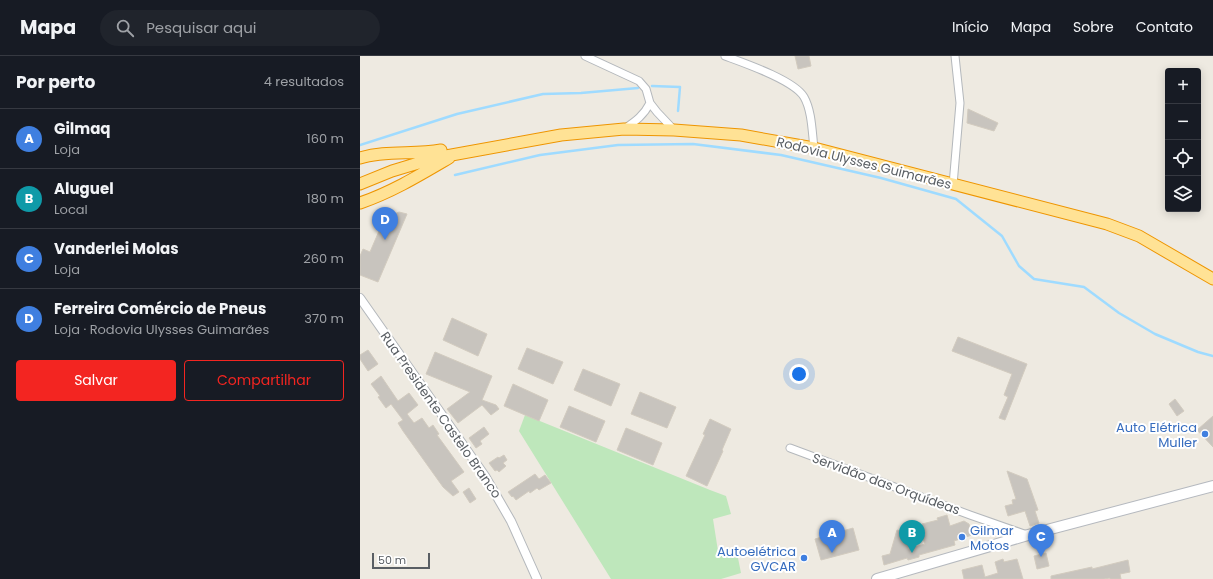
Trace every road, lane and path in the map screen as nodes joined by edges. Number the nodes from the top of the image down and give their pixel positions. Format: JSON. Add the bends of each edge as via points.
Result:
{"nodes":[{"id":1,"x":585,"y":56,"type":"edge"},
{"id":2,"x":725,"y":56,"type":"edge"},
{"id":3,"x":955,"y":56,"type":"edge"},
{"id":4,"x":650,"y":103,"type":"junction"},
{"id":5,"x":624,"y":129,"type":"junction"},
{"id":6,"x":674,"y":130,"type":"junction"},
{"id":7,"x":509,"y":144,"type":"junction"},
{"id":8,"x":814,"y":148,"type":"junction"},
{"id":9,"x":456,"y":153,"type":"junction"},
{"id":10,"x":360,"y":158,"type":"edge"},
{"id":11,"x":360,"y":184,"type":"edge"},
{"id":12,"x":953,"y":185,"type":"junction"},
{"id":13,"x":360,"y":203,"type":"edge"},
{"id":14,"x":1213,"y":279,"type":"edge"},
{"id":15,"x":360,"y":298,"type":"edge"},
{"id":16,"x":790,"y":448,"type":"dead end"},
{"id":17,"x":1213,"y":486,"type":"edge"},
{"id":18,"x":1028,"y":535,"type":"junction"},
{"id":19,"x":537,"y":579,"type":"edge"},
{"id":20,"x":877,"y":579,"type":"edge"}],
"edges":[{"from":1,"to":4,"type":"street","via":[[639,81],[646,89]]},
{"from":2,"to":8,"type":"street","via":[[775,77],[801,93],[810,117]]},
{"from":3,"to":12,"type":"street","via":[[960,103]]},
{"from":4,"to":5,"type":"street","via":[[641,117]]},
{"from":4,"to":6,"type":"street"},
{"from":5,"to":6,"type":"highway","name":"Rodovia Ulysses Guimarães"},
{"from":5,"to":7,"type":"highway","name":"Rodovia Ulysses Guimarães","via":[[561,135]]},
{"from":6,"to":8,"type":"highway","name":"Rodovia Ulysses Guimarães","via":[[741,135]]},
{"from":7,"to":9,"type":"highway","name":"Rodovia Ulysses Guimarães"},
{"from":7,"to":10,"type":"highway","via":[[470,143],[428,152],[371,155]]},
{"from":8,"to":12,"type":"highway","name":"Rodovia Ulysses Guimarães"},
{"from":9,"to":11,"type":"highway","name":"Rodovia Ulysses Guimarães","via":[[392,171]]},
{"from":9,"to":13,"type":"highway","via":[[420,176]]},
{"from":12,"to":14,"type":"highway","name":"Rodovia Ulysses Guimarães","via":[[1124,230],[1156,245]]},
{"from":15,"to":19,"type":"street","name":"Rua Presidente Castelo Branco","via":[[485,476],[511,521]]},
{"from":16,"to":18,"type":"street","name":"Servidão das Orquídeas"},
{"from":17,"to":18,"type":"main road"},
{"from":18,"to":20,"type":"main road"}]}
